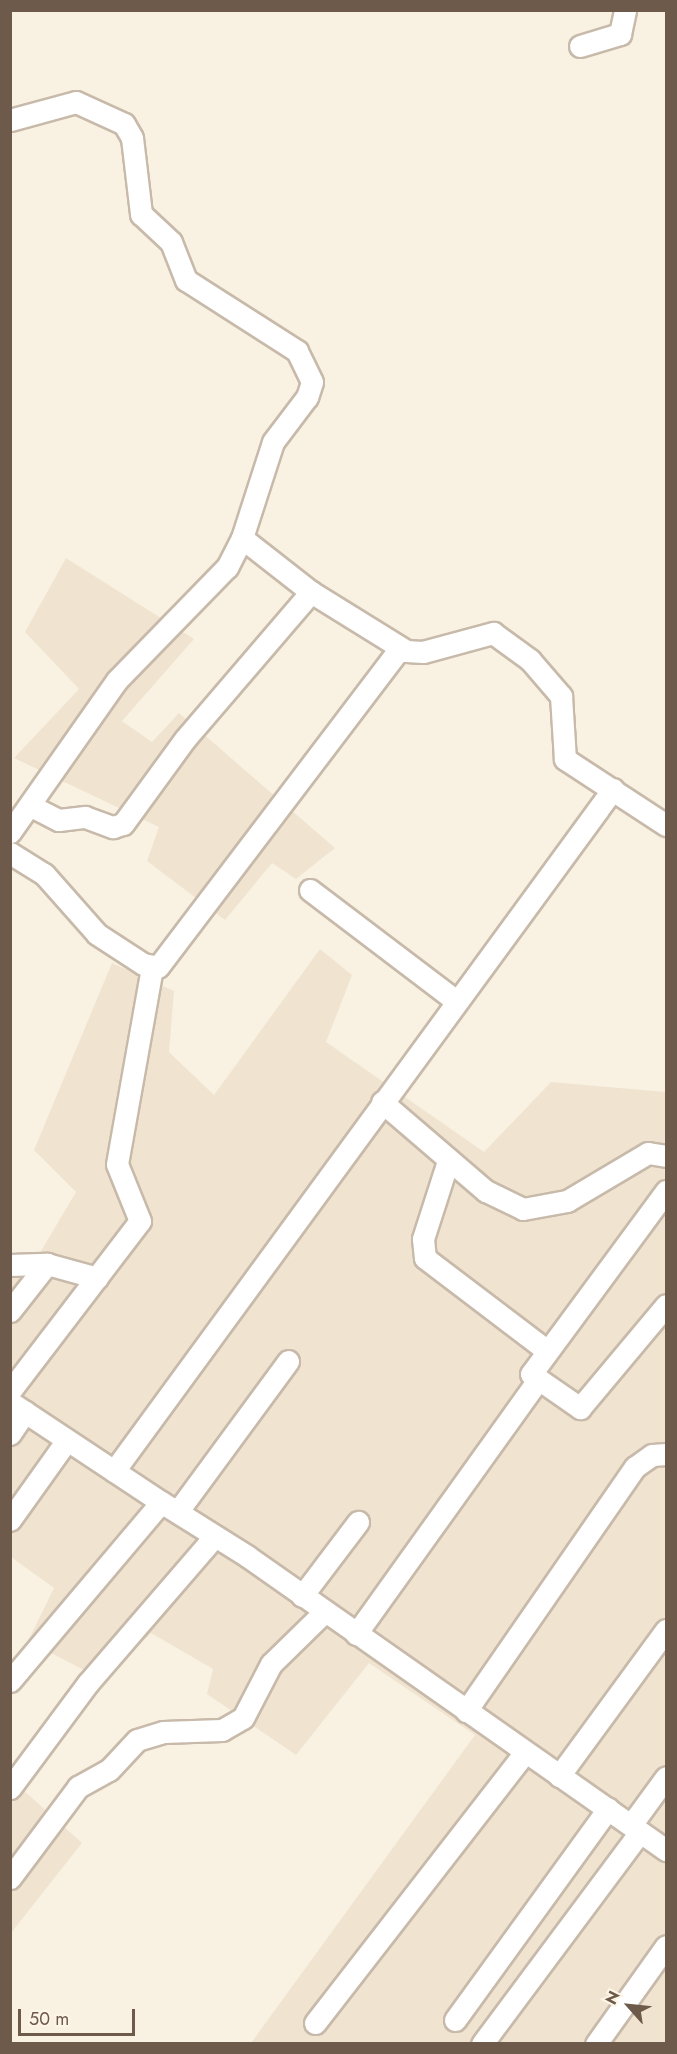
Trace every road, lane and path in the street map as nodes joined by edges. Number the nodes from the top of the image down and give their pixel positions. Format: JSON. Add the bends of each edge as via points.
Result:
{"nodes":[{"id":1,"x":625,"y":10,"type":"edge"},
{"id":2,"x":579,"y":46,"type":"dead end"},
{"id":3,"x":10,"y":120,"type":"edge"},
{"id":4,"x":242,"y":538,"type":"junction"},
{"id":5,"x":311,"y":592,"type":"junction"},
{"id":6,"x":400,"y":648,"type":"junction"},
{"id":7,"x":613,"y":789,"type":"junction"},
{"id":8,"x":31,"y":806,"type":"junction"},
{"id":9,"x":666,"y":825,"type":"edge"},
{"id":10,"x":10,"y":832,"type":"edge"},
{"id":11,"x":10,"y":853,"type":"edge"},
{"id":12,"x":310,"y":890,"type":"dead end"},
{"id":13,"x":152,"y":967,"type":"junction"},
{"id":14,"x":456,"y":1001,"type":"junction"},
{"id":15,"x":381,"y":1102,"type":"junction"},
{"id":16,"x":666,"y":1156,"type":"edge"},
{"id":17,"x":448,"y":1161,"type":"junction"},
{"id":18,"x":666,"y":1191,"type":"edge"},
{"id":19,"x":47,"y":1264,"type":"junction"},
{"id":20,"x":10,"y":1265,"type":"edge"},
{"id":21,"x":97,"y":1278,"type":"junction"},
{"id":22,"x":666,"y":1305,"type":"edge"},
{"id":23,"x":10,"y":1311,"type":"edge"},
{"id":24,"x":545,"y":1349,"type":"junction"},
{"id":25,"x":288,"y":1360,"type":"dead end"},
{"id":26,"x":538,"y":1380,"type":"junction"},
{"id":27,"x":10,"y":1391,"type":"edge"},
{"id":28,"x":18,"y":1407,"type":"edge"},
{"id":29,"x":10,"y":1434,"type":"edge"},
{"id":30,"x":67,"y":1440,"type":"junction"},
{"id":31,"x":666,"y":1454,"type":"edge"},
{"id":32,"x":114,"y":1471,"type":"junction"},
{"id":33,"x":169,"y":1507,"type":"junction"},
{"id":34,"x":10,"y":1520,"type":"edge"},
{"id":35,"x":358,"y":1522,"type":"dead end"},
{"id":36,"x":214,"y":1536,"type":"junction"},
{"id":37,"x":302,"y":1596,"type":"junction"},
{"id":38,"x":323,"y":1613,"type":"junction"},
{"id":39,"x":666,"y":1630,"type":"edge"},
{"id":40,"x":356,"y":1634,"type":"junction"},
{"id":41,"x":10,"y":1681,"type":"edge"},
{"id":42,"x":466,"y":1712,"type":"junction"},
{"id":43,"x":525,"y":1752,"type":"junction"},
{"id":44,"x":559,"y":1776,"type":"junction"},
{"id":45,"x":666,"y":1777,"type":"edge"},
{"id":46,"x":10,"y":1788,"type":"edge"},
{"id":47,"x":608,"y":1809,"type":"junction"},
{"id":48,"x":635,"y":1828,"type":"junction"},
{"id":49,"x":666,"y":1850,"type":"edge"},
{"id":50,"x":10,"y":1878,"type":"edge"},
{"id":51,"x":666,"y":1946,"type":"edge"},
{"id":52,"x":455,"y":2020,"type":"dead end"},
{"id":53,"x":315,"y":2023,"type":"dead end"},
{"id":54,"x":482,"y":2043,"type":"edge"},
{"id":55,"x":596,"y":2043,"type":"edge"}],
"edges":[{"from":1,"to":2,"type":"street","via":[[620,34]]},
{"from":3,"to":4,"type":"street","via":[[76,102],[124,124],[132,138],[141,214],[171,242],[186,280],[276,335],[307,364],[310,390],[269,451]]},
{"from":4,"to":5,"type":"street"},
{"from":4,"to":8,"type":"street","via":[[214,585],[140,653],[103,697]]},
{"from":5,"to":6,"type":"street"},
{"from":5,"to":8,"type":"street","via":[[179,746],[123,824],[113,827],[85,817],[59,820]]},
{"from":6,"to":7,"type":"street","via":[[423,652],[493,633],[530,660],[561,696],[563,756]]},
{"from":6,"to":13,"type":"street","via":[[337,726],[272,824],[162,964]]},
{"from":7,"to":9,"type":"street"},
{"from":7,"to":14,"type":"street"},
{"from":8,"to":10,"type":"street"},
{"from":11,"to":13,"type":"street","via":[[44,874],[97,934]]},
{"from":12,"to":14,"type":"street"},
{"from":13,"to":21,"type":"street","via":[[117,1164],[140,1221]]},
{"from":14,"to":15,"type":"street"},
{"from":15,"to":17,"type":"street"},
{"from":15,"to":32,"type":"street"},
{"from":16,"to":17,"type":"street","via":[[641,1156],[590,1190],[533,1210],[501,1200]]},
{"from":17,"to":24,"type":"street","via":[[423,1239],[425,1258]]},
{"from":18,"to":24,"type":"street"},
{"from":19,"to":20,"type":"street"},
{"from":19,"to":21,"type":"street"},
{"from":19,"to":23,"type":"street"},
{"from":21,"to":27,"type":"street"},
{"from":22,"to":26,"type":"street","via":[[580,1408]]},
{"from":24,"to":26,"type":"street","via":[[530,1370]]},
{"from":25,"to":33,"type":"street"},
{"from":26,"to":40,"type":"street"},
{"from":28,"to":29,"type":"street"},
{"from":28,"to":30,"type":"street"},
{"from":30,"to":32,"type":"street"},
{"from":30,"to":34,"type":"street"},
{"from":31,"to":42,"type":"street","via":[[652,1455],[635,1467]]},
{"from":32,"to":33,"type":"street"},
{"from":33,"to":36,"type":"street"},
{"from":33,"to":41,"type":"street"},
{"from":35,"to":37,"type":"street"},
{"from":36,"to":37,"type":"street"},
{"from":36,"to":46,"type":"street","via":[[76,1697]]},
{"from":37,"to":38,"type":"street"},
{"from":38,"to":40,"type":"street"},
{"from":38,"to":50,"type":"street","via":[[271,1664],[251,1709],[236,1724],[137,1740],[114,1766],[78,1787]]},
{"from":39,"to":44,"type":"street"},
{"from":40,"to":42,"type":"street"},
{"from":42,"to":43,"type":"street"},
{"from":43,"to":44,"type":"street"},
{"from":43,"to":53,"type":"street"},
{"from":44,"to":47,"type":"street"},
{"from":45,"to":48,"type":"street"},
{"from":47,"to":48,"type":"street"},
{"from":47,"to":52,"type":"street"},
{"from":48,"to":49,"type":"street"},
{"from":48,"to":54,"type":"street"},
{"from":51,"to":55,"type":"street"}]}
